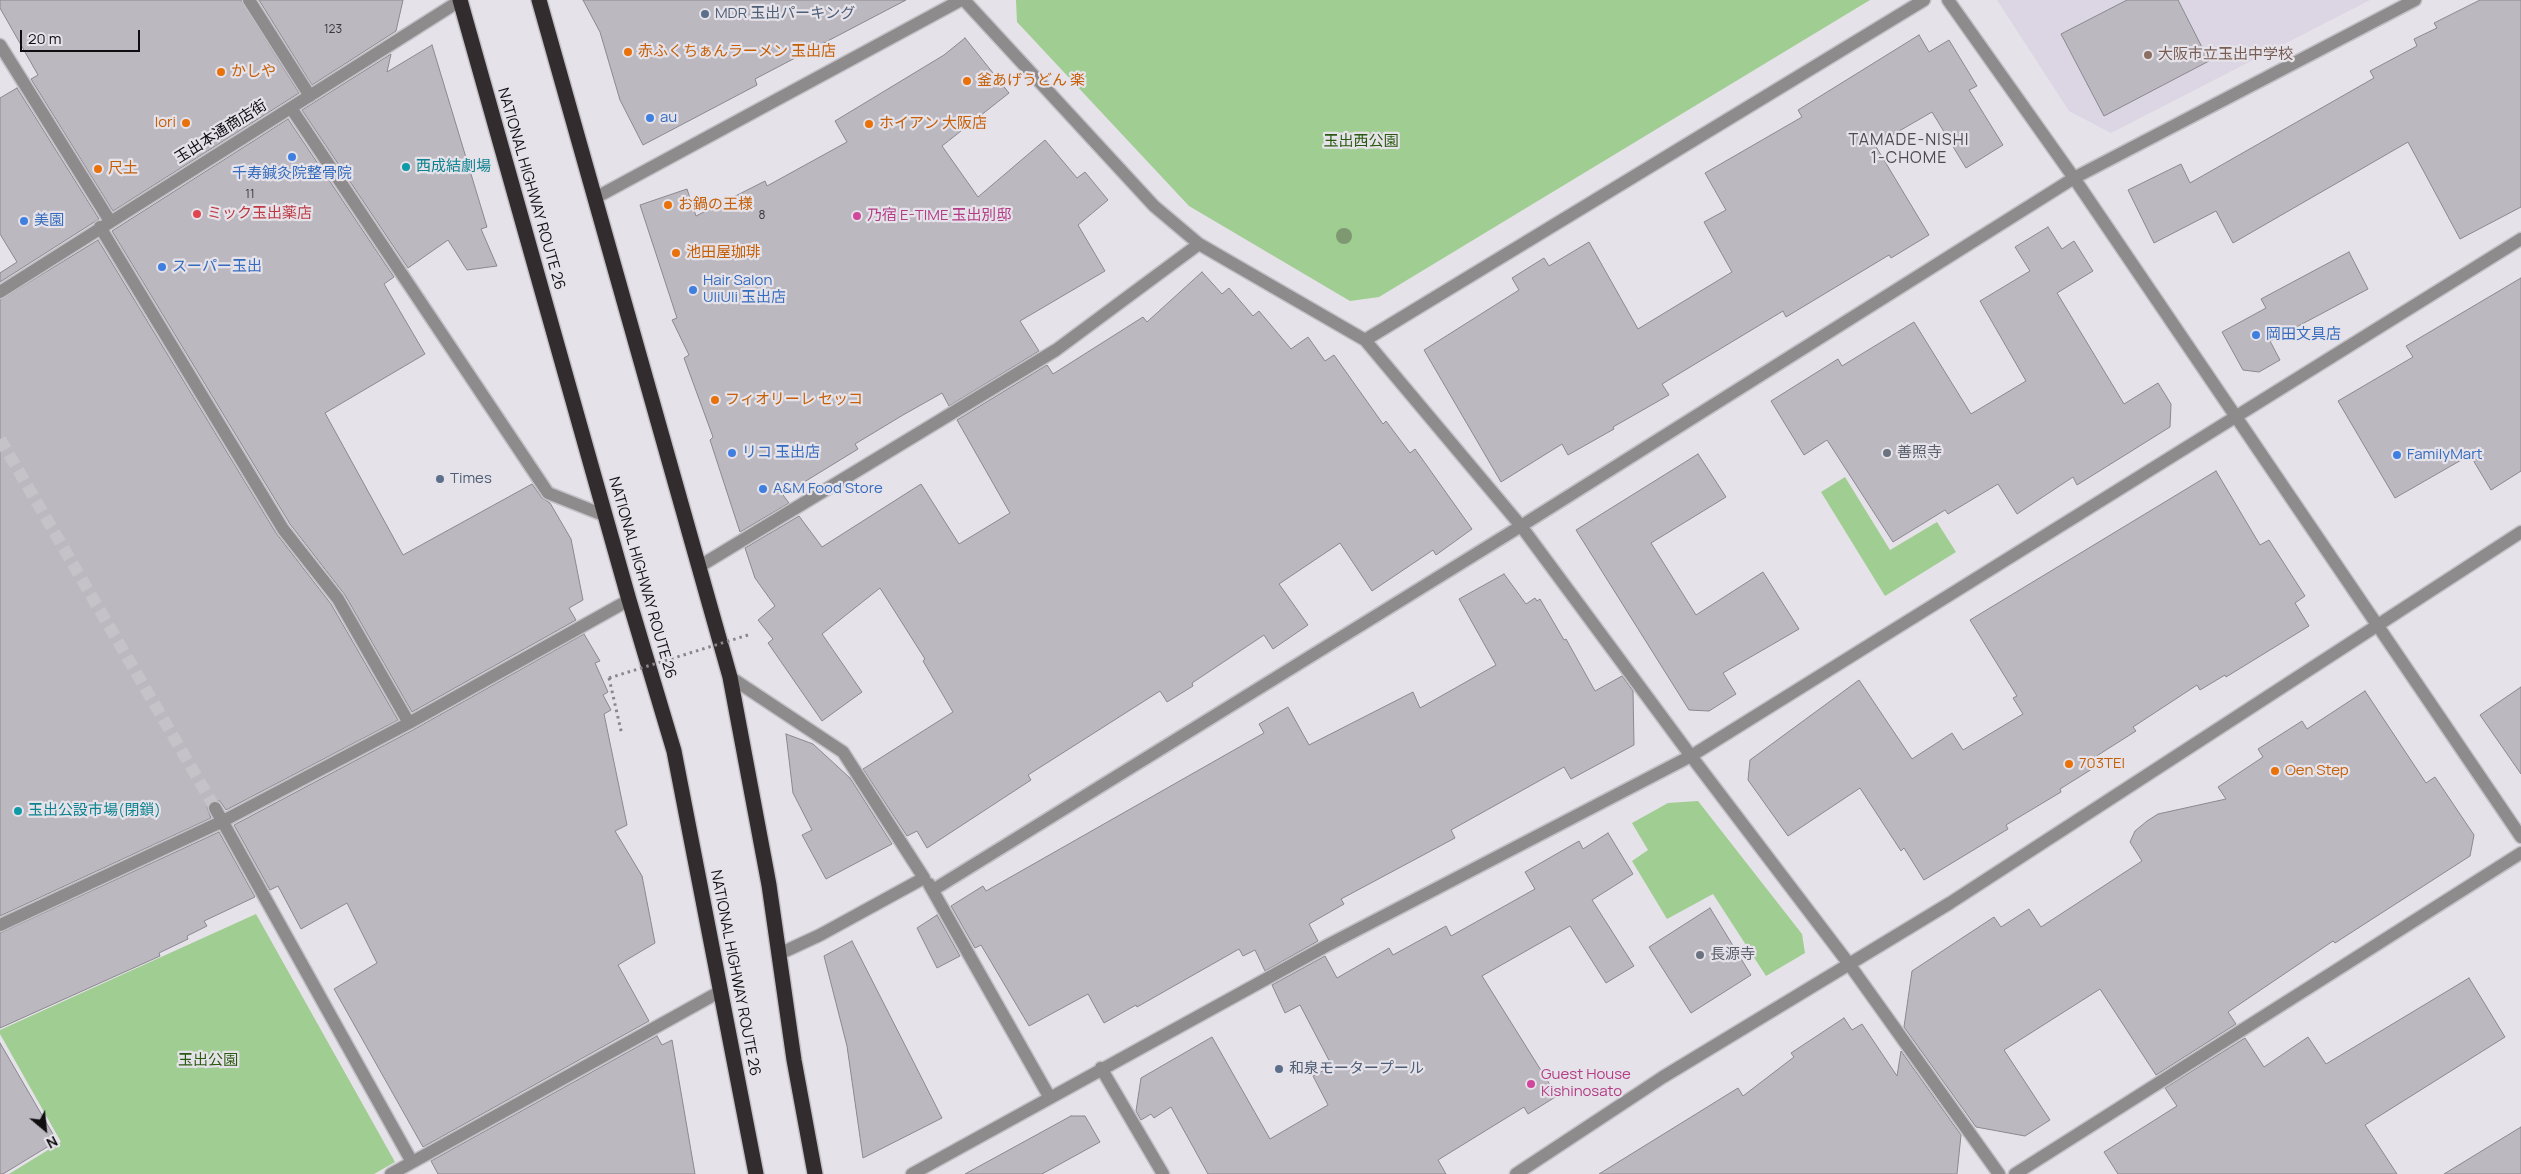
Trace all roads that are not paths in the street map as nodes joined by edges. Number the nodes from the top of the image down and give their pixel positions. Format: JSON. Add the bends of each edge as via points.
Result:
{"nodes":[{"id":1,"x":249,"y":0,"type":"edge"},
{"id":2,"x":460,"y":0,"type":"edge"},
{"id":3,"x":539,"y":0,"type":"edge"},
{"id":4,"x":963,"y":0,"type":"edge"},
{"id":5,"x":1924,"y":0,"type":"edge"},
{"id":6,"x":1948,"y":0,"type":"edge"},
{"id":7,"x":2415,"y":0,"type":"edge"},
{"id":8,"x":0,"y":45,"type":"edge"},
{"id":9,"x":310,"y":96,"type":"junction"},
{"id":10,"x":290,"y":108,"type":"junction"},
{"id":11,"x":2074,"y":178,"type":"junction"},
{"id":12,"x":595,"y":198,"type":"junction"},
{"id":13,"x":105,"y":224,"type":"junction"},
{"id":14,"x":2521,"y":238,"type":"edge"},
{"id":15,"x":1199,"y":244,"type":"junction"},
{"id":16,"x":0,"y":292,"type":"edge"},
{"id":17,"x":1365,"y":340,"type":"junction"},
{"id":18,"x":2236,"y":416,"type":"junction"},
{"id":19,"x":606,"y":516,"type":"junction"},
{"id":20,"x":1522,"y":526,"type":"junction"},
{"id":21,"x":2521,"y":532,"type":"edge"},
{"id":22,"x":700,"y":566,"type":"junction"},
{"id":23,"x":629,"y":600,"type":"junction"},
{"id":24,"x":2379,"y":626,"type":"junction"},
{"id":25,"x":730,"y":678,"type":"junction"},
{"id":26,"x":409,"y":723,"type":"junction"},
{"id":27,"x":1691,"y":756,"type":"junction"},
{"id":28,"x":215,"y":808,"type":"tunnel mouth"},
{"id":29,"x":223,"y":821,"type":"junction"},
{"id":30,"x":2521,"y":837,"type":"edge"},
{"id":31,"x":2521,"y":853,"type":"edge"},
{"id":32,"x":924,"y":878,"type":"junction"},
{"id":33,"x":933,"y":890,"type":"junction"},
{"id":34,"x":0,"y":926,"type":"edge"},
{"id":35,"x":779,"y":954,"type":"junction"},
{"id":36,"x":1849,"y":964,"type":"junction"},
{"id":37,"x":721,"y":991,"type":"junction"},
{"id":38,"x":1101,"y":1068,"type":"junction"},
{"id":39,"x":1050,"y":1098,"type":"junction"},
{"id":40,"x":412,"y":1162,"type":"junction"},
{"id":41,"x":391,"y":1174,"type":"edge"},
{"id":42,"x":756,"y":1174,"type":"edge"},
{"id":43,"x":815,"y":1174,"type":"edge"},
{"id":44,"x":912,"y":1174,"type":"edge"},
{"id":45,"x":1163,"y":1174,"type":"edge"},
{"id":46,"x":1516,"y":1174,"type":"edge"},
{"id":47,"x":1999,"y":1174,"type":"edge"},
{"id":48,"x":2015,"y":1174,"type":"edge"}],
"edges":[{"from":1,"to":9,"type":"street"},
{"from":2,"to":9,"type":"street","name":"玉出本通商店街"},
{"from":2,"to":19,"type":"highway","name":"NATIONAL HIGHWAY ROUTE 26"},
{"from":3,"to":12,"type":"highway"},
{"from":4,"to":12,"type":"street"},
{"from":4,"to":15,"type":"street","via":[[1154,206]]},
{"from":5,"to":17,"type":"street"},
{"from":6,"to":11,"type":"street"},
{"from":7,"to":11,"type":"street"},
{"from":8,"to":13,"type":"street"},
{"from":9,"to":10,"type":"street","name":"玉出本通商店街"},
{"from":10,"to":13,"type":"street","name":"玉出本通商店街"},
{"from":10,"to":19,"type":"street","via":[[548,493]]},
{"from":11,"to":18,"type":"street"},
{"from":11,"to":20,"type":"street"},
{"from":12,"to":22,"type":"highway"},
{"from":13,"to":16,"type":"street","name":"玉出本通商店街"},
{"from":13,"to":26,"type":"street","via":[[283,529],[338,599]]},
{"from":14,"to":18,"type":"street"},
{"from":15,"to":17,"type":"street"},
{"from":15,"to":22,"type":"street","via":[[1056,350]]},
{"from":17,"to":20,"type":"street"},
{"from":18,"to":24,"type":"street"},
{"from":18,"to":27,"type":"street"},
{"from":19,"to":23,"type":"highway","name":"NATIONAL HIGHWAY ROUTE 26"},
{"from":20,"to":27,"type":"street"},
{"from":20,"to":33,"type":"street"},
{"from":21,"to":24,"type":"street"},
{"from":22,"to":25,"type":"highway"},
{"from":23,"to":26,"type":"street"},
{"from":23,"to":37,"type":"highway","name":"NATIONAL HIGHWAY ROUTE 26","via":[[674,751]]},
{"from":24,"to":30,"type":"street"},
{"from":24,"to":36,"type":"street","via":[[1950,903]]},
{"from":25,"to":32,"type":"street","via":[[843,752]]},
{"from":25,"to":35,"type":"highway"},
{"from":26,"to":29,"type":"street"},
{"from":27,"to":36,"type":"street"},
{"from":27,"to":38,"type":"street","via":[[1326,946]]},
{"from":28,"to":29,"type":"street"},
{"from":29,"to":34,"type":"street"},
{"from":29,"to":40,"type":"street"},
{"from":31,"to":48,"type":"street"},
{"from":32,"to":33,"type":"street"},
{"from":32,"to":35,"type":"street"},
{"from":33,"to":39,"type":"street"},
{"from":35,"to":43,"type":"highway"},
{"from":36,"to":46,"type":"street","via":[[1663,1077]]},
{"from":36,"to":47,"type":"street"},
{"from":37,"to":40,"type":"street"},
{"from":37,"to":42,"type":"highway","name":"NATIONAL HIGHWAY ROUTE 26"},
{"from":38,"to":39,"type":"street"},
{"from":38,"to":45,"type":"street"},
{"from":39,"to":44,"type":"street"},
{"from":40,"to":41,"type":"street"}]}
